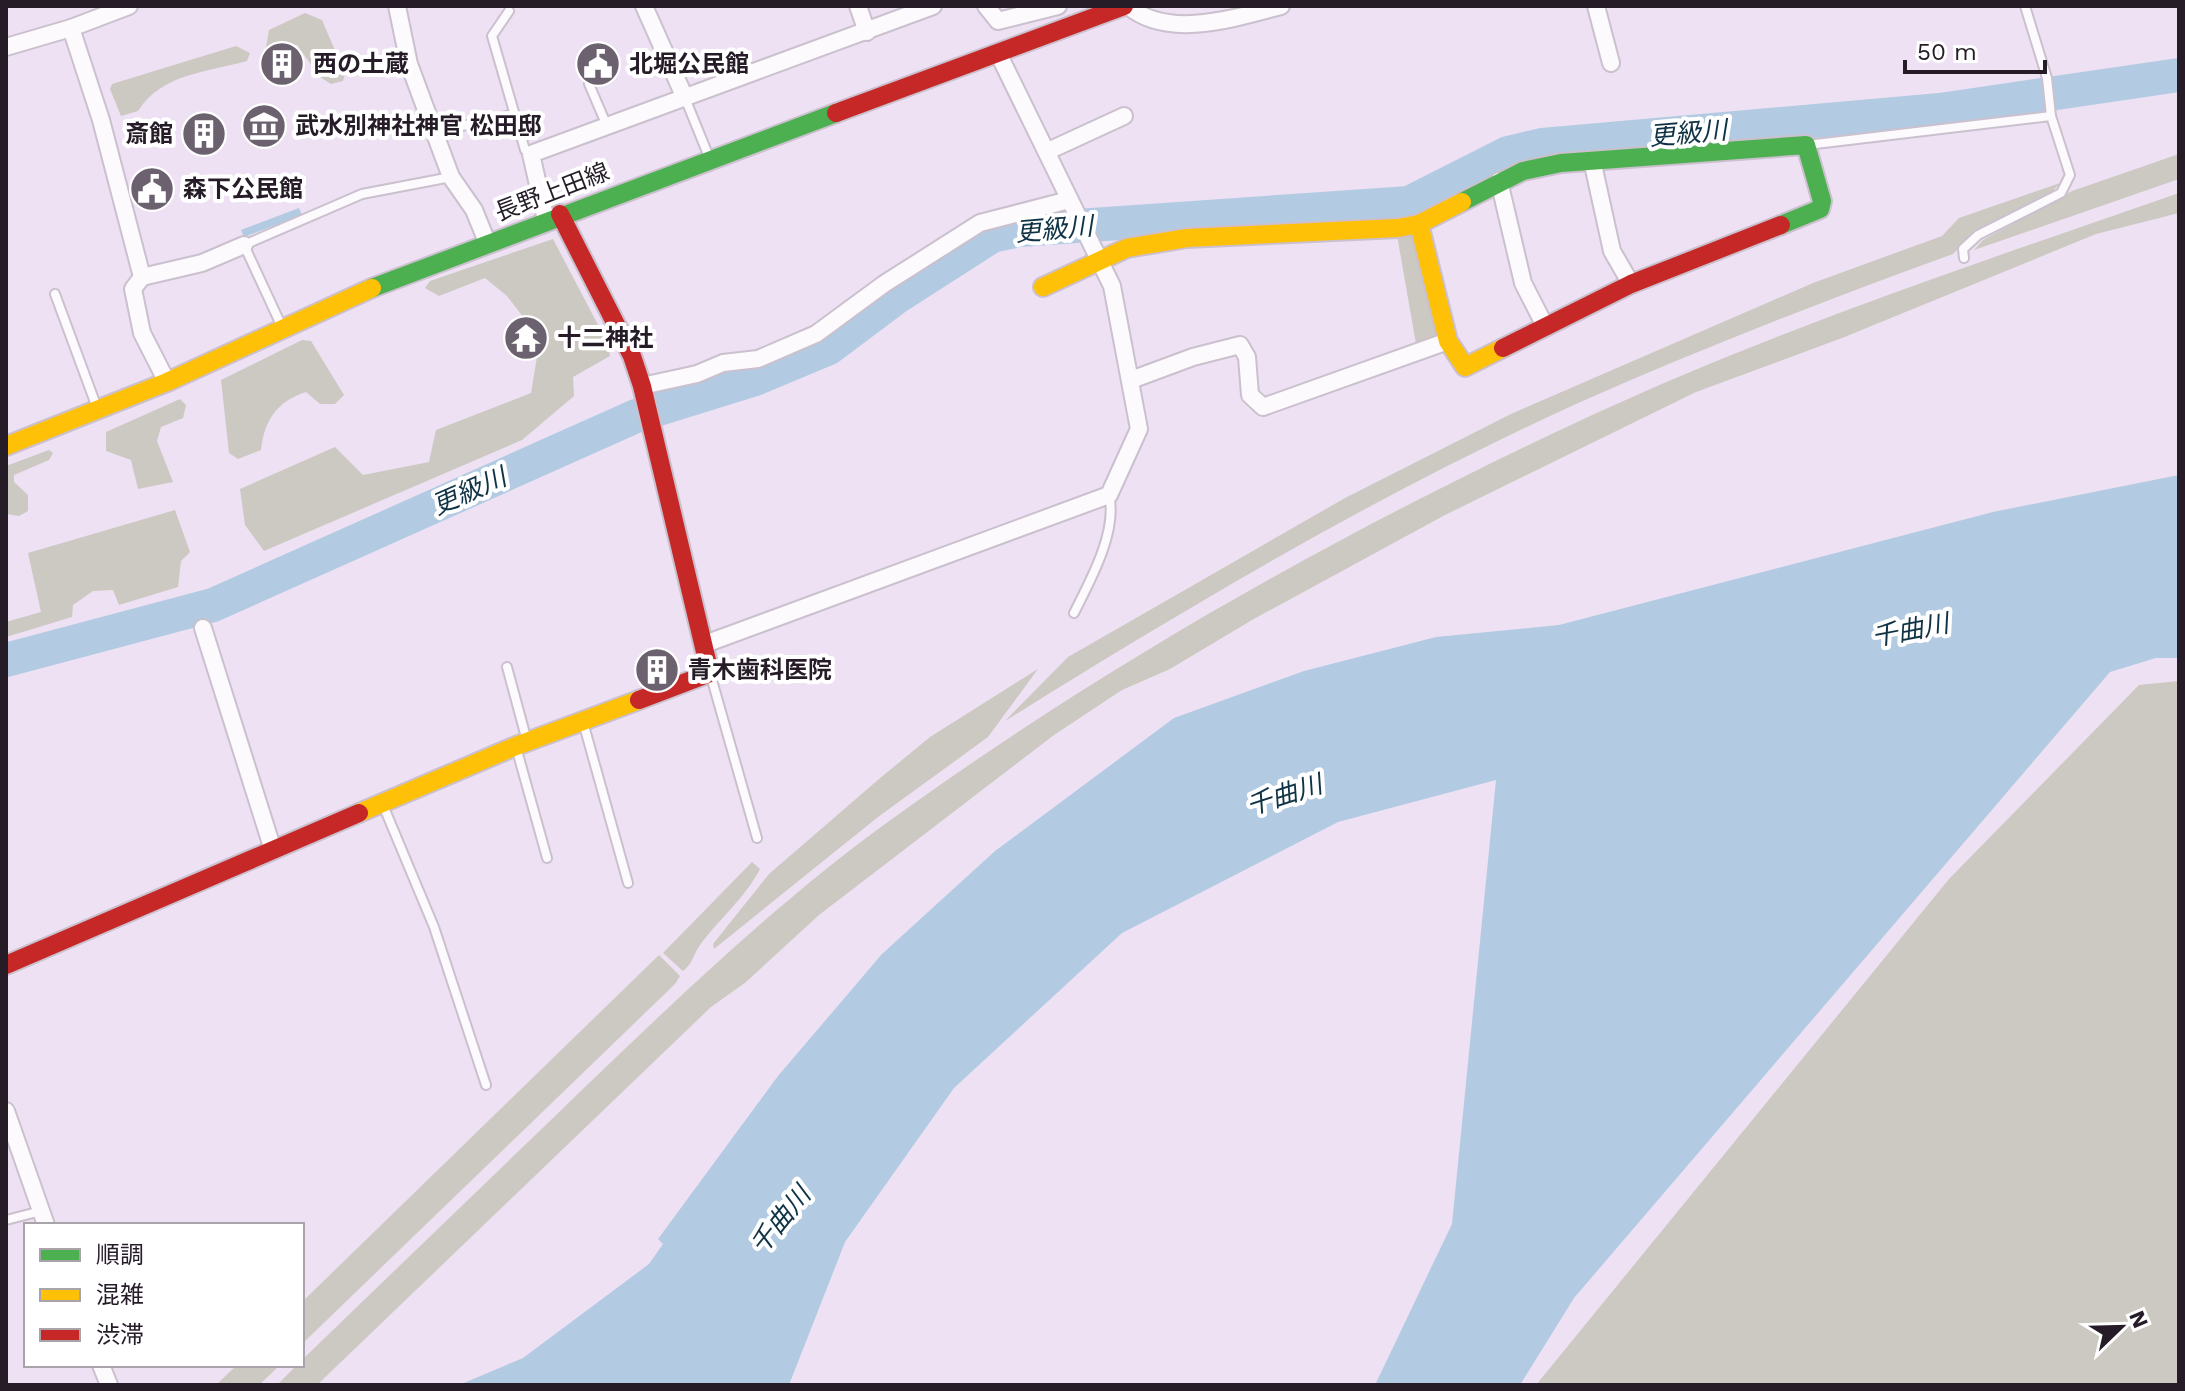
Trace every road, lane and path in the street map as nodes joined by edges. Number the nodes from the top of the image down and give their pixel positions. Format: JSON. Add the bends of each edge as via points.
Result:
{"nodes":[{"id":1,"x":129,"y":6,"type":"edge"},
{"id":2,"x":397,"y":6,"type":"edge"},
{"id":3,"x":644,"y":6,"type":"edge"},
{"id":4,"x":858,"y":6,"type":"edge"},
{"id":5,"x":933,"y":6,"type":"edge"},
{"id":6,"x":986,"y":6,"type":"edge"},
{"id":7,"x":1058,"y":6,"type":"edge"},
{"id":8,"x":1073,"y":6,"type":"edge"},
{"id":9,"x":1126,"y":6,"type":"edge"},
{"id":10,"x":1281,"y":6,"type":"edge"},
{"id":11,"x":1596,"y":6,"type":"edge"},
{"id":12,"x":2025,"y":6,"type":"edge"},
{"id":13,"x":1039,"y":7,"type":"edge"},
{"id":14,"x":509,"y":11,"type":"dead end"},
{"id":15,"x":1090,"y":17,"type":"junction"},
{"id":16,"x":71,"y":28,"type":"junction"},
{"id":17,"x":867,"y":32,"type":"junction"},
{"id":18,"x":6,"y":47,"type":"edge"},
{"id":19,"x":998,"y":53,"type":"junction"},
{"id":20,"x":1611,"y":63,"type":"dead end"},
{"id":21,"x":589,"y":84,"type":"dead end"},
{"id":22,"x":685,"y":98,"type":"junction"},
{"id":23,"x":515,"y":114,"type":"junction"},
{"id":24,"x":2051,"y":114,"type":"junction"},
{"id":25,"x":1124,"y":116,"type":"dead end"},
{"id":26,"x":607,"y":127,"type":"junction"},
{"id":27,"x":436,"y":132,"type":"junction"},
{"id":28,"x":1806,"y":145,"type":"junction"},
{"id":29,"x":1048,"y":151,"type":"junction"},
{"id":30,"x":531,"y":154,"type":"junction"},
{"id":31,"x":709,"y":158,"type":"junction"},
{"id":32,"x":1592,"y":160,"type":"junction"},
{"id":33,"x":451,"y":177,"type":"junction"},
{"id":34,"x":1499,"y":181,"type":"junction"},
{"id":35,"x":1071,"y":206,"type":"junction"},
{"id":36,"x":553,"y":217,"type":"junction"},
{"id":37,"x":1419,"y":224,"type":"junction"},
{"id":38,"x":487,"y":242,"type":"junction"},
{"id":39,"x":244,"y":245,"type":"junction"},
{"id":40,"x":1964,"y":258,"type":"dead end"},
{"id":41,"x":1103,"y":260,"type":"junction"},
{"id":42,"x":142,"y":277,"type":"junction"},
{"id":43,"x":1631,"y":284,"type":"junction"},
{"id":44,"x":1043,"y":287,"type":"dead end"},
{"id":45,"x":55,"y":294,"type":"dead end"},
{"id":46,"x":1545,"y":326,"type":"junction"},
{"id":47,"x":282,"y":327,"type":"junction"},
{"id":48,"x":1448,"y":341,"type":"junction"},
{"id":49,"x":1131,"y":380,"type":"junction"},
{"id":50,"x":167,"y":382,"type":"junction"},
{"id":51,"x":643,"y":389,"type":"junction"},
{"id":52,"x":97,"y":410,"type":"junction"},
{"id":53,"x":6,"y":446,"type":"edge"},
{"id":54,"x":1109,"y":495,"type":"junction"},
{"id":55,"x":1074,"y":613,"type":"dead end"},
{"id":56,"x":203,"y":628,"type":"dead end"},
{"id":57,"x":705,"y":644,"type":"junction"},
{"id":58,"x":507,"y":667,"type":"dead end"},
{"id":59,"x":710,"y":673,"type":"junction"},
{"id":60,"x":583,"y":720,"type":"junction"},
{"id":61,"x":521,"y":744,"type":"junction"},
{"id":62,"x":383,"y":804,"type":"junction"},
{"id":63,"x":757,"y":838,"type":"dead end"},
{"id":64,"x":273,"y":850,"type":"junction"},
{"id":65,"x":547,"y":858,"type":"dead end"},
{"id":66,"x":628,"y":883,"type":"dead end"},
{"id":67,"x":6,"y":965,"type":"edge"},
{"id":68,"x":486,"y":1085,"type":"dead end"},
{"id":69,"x":6,"y":1111,"type":"edge"},
{"id":70,"x":43,"y":1218,"type":"edge"},
{"id":71,"x":6,"y":1220,"type":"edge"}],
"edges":[{"from":1,"to":16,"type":"street"},
{"from":2,"to":27,"type":"street","via":[[409,64]]},
{"from":3,"to":22,"type":"street"},
{"from":4,"to":17,"type":"street"},
{"from":5,"to":17,"type":"street"},
{"from":6,"to":13,"type":"street","via":[[998,21]]},
{"from":7,"to":13,"type":"street"},
{"from":8,"to":15,"type":"street"},
{"from":9,"to":10,"type":"street","via":[[1155,22],[1196,24]]},
{"from":9,"to":15,"type":"street","name":"長野上田線"},
{"from":11,"to":20,"type":"street"},
{"from":12,"to":24,"type":"lane","via":[[2047,78]]},
{"from":14,"to":23,"type":"lane","via":[[492,36]]},
{"from":15,"to":19,"type":"street","name":"長野上田線"},
{"from":16,"to":18,"type":"street"},
{"from":16,"to":42,"type":"street"},
{"from":17,"to":22,"type":"street"},
{"from":19,"to":29,"type":"street"},
{"from":19,"to":31,"type":"street","name":"長野上田線"},
{"from":21,"to":26,"type":"lane"},
{"from":22,"to":26,"type":"street"},
{"from":22,"to":31,"type":"lane"},
{"from":23,"to":27,"type":"lane"},
{"from":23,"to":30,"type":"lane","via":[[525,150]]},
{"from":24,"to":28,"type":"lane"},
{"from":24,"to":40,"type":"lane","via":[[2070,175],[2061,193],[1978,235],[1963,249]]},
{"from":25,"to":29,"type":"street"},
{"from":26,"to":30,"type":"street"},
{"from":27,"to":33,"type":"street"},
{"from":28,"to":32,"type":"street"},
{"from":28,"to":43,"type":"street","via":[[1820,209]]},
{"from":29,"to":35,"type":"street"},
{"from":30,"to":36,"type":"street"},
{"from":31,"to":36,"type":"street","name":"長野上田線"},
{"from":32,"to":34,"type":"street","via":[[1536,168]]},
{"from":32,"to":43,"type":"street","via":[[1612,251]]},
{"from":33,"to":38,"type":"street","via":[[474,210]]},
{"from":33,"to":39,"type":"lane","via":[[362,194]]},
{"from":34,"to":37,"type":"street"},
{"from":34,"to":46,"type":"street","via":[[1523,283]]},
{"from":35,"to":41,"type":"street"},
{"from":35,"to":51,"type":"street","via":[[980,223],[816,334],[758,359],[723,363]]},
{"from":36,"to":38,"type":"street","name":"長野上田線"},
{"from":36,"to":51,"type":"street","via":[[632,356]]},
{"from":37,"to":41,"type":"street","via":[[1187,238],[1127,248]]},
{"from":37,"to":48,"type":"street"},
{"from":38,"to":47,"type":"street","name":"長野上田線"},
{"from":39,"to":42,"type":"street","via":[[202,263]]},
{"from":39,"to":47,"type":"lane"},
{"from":41,"to":44,"type":"street"},
{"from":41,"to":49,"type":"street"},
{"from":42,"to":50,"type":"street","via":[[133,289],[142,333]]},
{"from":43,"to":46,"type":"street"},
{"from":45,"to":52,"type":"lane"},
{"from":46,"to":48,"type":"street","via":[[1465,367]]},
{"from":47,"to":50,"type":"street","name":"長野上田線"},
{"from":48,"to":49,"type":"street","via":[[1263,407],[1250,395],[1247,357],[1240,345]]},
{"from":49,"to":54,"type":"street","via":[[1139,429]]},
{"from":50,"to":52,"type":"street","name":"長野上田線"},
{"from":51,"to":57,"type":"street"},
{"from":52,"to":53,"type":"street","name":"長野上田線"},
{"from":54,"to":55,"type":"lane","via":[[1109,526]]},
{"from":54,"to":57,"type":"street"},
{"from":56,"to":64,"type":"street"},
{"from":57,"to":59,"type":"street"},
{"from":58,"to":61,"type":"lane"},
{"from":59,"to":60,"type":"street"},
{"from":59,"to":63,"type":"lane"},
{"from":60,"to":61,"type":"street"},
{"from":60,"to":66,"type":"lane"},
{"from":61,"to":62,"type":"street"},
{"from":61,"to":65,"type":"lane"},
{"from":62,"to":64,"type":"street"},
{"from":62,"to":68,"type":"lane","via":[[434,927]]},
{"from":64,"to":67,"type":"street"},
{"from":69,"to":70,"type":"street"},
{"from":70,"to":71,"type":"lane"}]}
